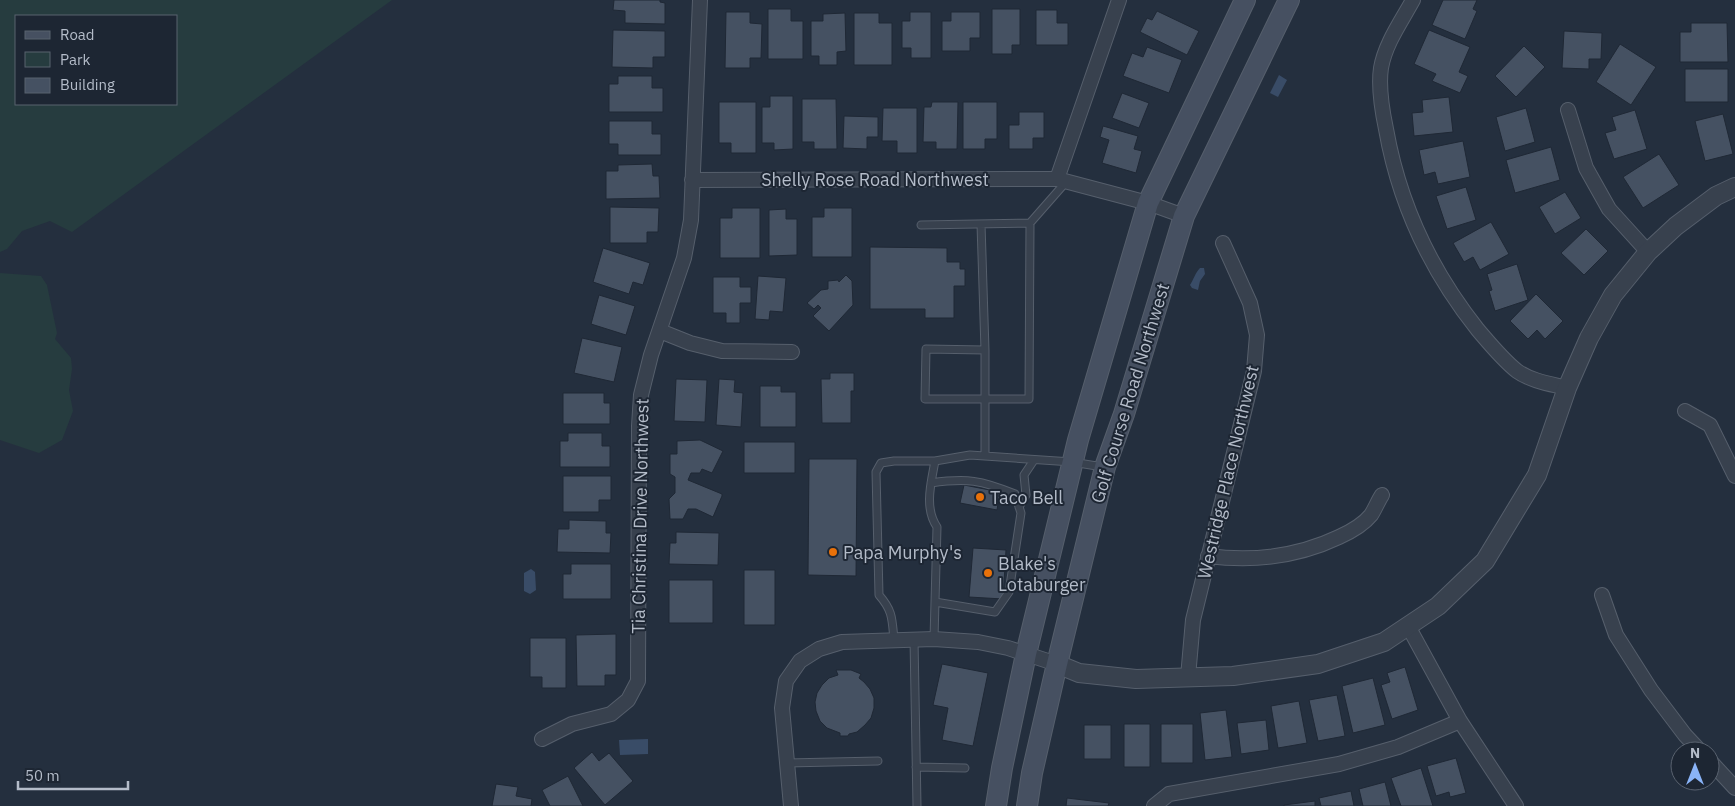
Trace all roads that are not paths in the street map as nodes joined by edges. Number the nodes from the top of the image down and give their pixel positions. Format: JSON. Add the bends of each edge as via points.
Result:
{"nodes":[{"id":1,"x":700,"y":0,"type":"edge"},
{"id":2,"x":1119,"y":0,"type":"edge"},
{"id":3,"x":1245,"y":0,"type":"edge"},
{"id":4,"x":1289,"y":0,"type":"edge"},
{"id":5,"x":1413,"y":0,"type":"edge"},
{"id":6,"x":1568,"y":110,"type":"dead end"},
{"id":7,"x":692,"y":180,"type":"junction"},
{"id":8,"x":1062,"y":180,"type":"junction"},
{"id":9,"x":1735,"y":187,"type":"edge"},
{"id":10,"x":1148,"y":203,"type":"junction"},
{"id":11,"x":1184,"y":216,"type":"junction"},
{"id":12,"x":1030,"y":223,"type":"junction"},
{"id":13,"x":981,"y":224,"type":"junction"},
{"id":14,"x":921,"y":225,"type":"dead end"},
{"id":15,"x":1223,"y":242,"type":"dead end"},
{"id":16,"x":1648,"y":252,"type":"junction"},
{"id":17,"x":660,"y":331,"type":"junction"},
{"id":18,"x":985,"y":350,"type":"junction"},
{"id":19,"x":792,"y":352,"type":"dead end"},
{"id":20,"x":1567,"y":388,"type":"junction"},
{"id":21,"x":985,"y":399,"type":"junction"},
{"id":22,"x":1685,"y":411,"type":"dead end"},
{"id":23,"x":985,"y":456,"type":"junction"},
{"id":24,"x":1034,"y":460,"type":"junction"},
{"id":25,"x":936,"y":461,"type":"junction"},
{"id":26,"x":1072,"y":462,"type":"junction"},
{"id":27,"x":1105,"y":467,"type":"junction"},
{"id":28,"x":1735,"y":476,"type":"edge"},
{"id":29,"x":931,"y":483,"type":"junction"},
{"id":30,"x":1382,"y":494,"type":"dead end"},
{"id":31,"x":1019,"y":507,"type":"junction"},
{"id":32,"x":1208,"y":556,"type":"junction"},
{"id":33,"x":1602,"y":595,"type":"dead end"},
{"id":34,"x":935,"y":602,"type":"junction"},
{"id":35,"x":1408,"y":626,"type":"junction"},
{"id":36,"x":914,"y":639,"type":"junction"},
{"id":37,"x":934,"y":639,"type":"junction"},
{"id":38,"x":894,"y":640,"type":"junction"},
{"id":39,"x":1026,"y":654,"type":"junction"},
{"id":40,"x":1057,"y":664,"type":"junction"},
{"id":41,"x":1188,"y":677,"type":"junction"},
{"id":42,"x":1460,"y":721,"type":"junction"},
{"id":43,"x":542,"y":739,"type":"dead end"},
{"id":44,"x":1691,"y":741,"type":"edge"},
{"id":45,"x":878,"y":760,"type":"dead end"},
{"id":46,"x":787,"y":763,"type":"junction"},
{"id":47,"x":916,"y":767,"type":"junction"},
{"id":48,"x":965,"y":768,"type":"dead end"},
{"id":49,"x":1720,"y":772,"type":"edge"},
{"id":50,"x":1735,"y":788,"type":"edge"},
{"id":51,"x":1156,"y":804,"type":"edge"},
{"id":52,"x":791,"y":806,"type":"edge"},
{"id":53,"x":917,"y":806,"type":"edge"},
{"id":54,"x":996,"y":806,"type":"edge"},
{"id":55,"x":1027,"y":806,"type":"edge"},
{"id":56,"x":1516,"y":806,"type":"edge"}],
"edges":[{"from":1,"to":7,"type":"street","name":"Tia Christina Drive Northwest"},
{"from":2,"to":8,"type":"street"},
{"from":3,"to":10,"type":"main road","name":"Golf Course Road Northwest"},
{"from":4,"to":11,"type":"main road","name":"Golf Course Road Northwest"},
{"from":5,"to":20,"type":"street","via":[[1388,46],[1381,69],[1383,114],[1391,160],[1405,204],[1432,261],[1458,305],[1489,344],[1518,371],[1538,381]]},
{"from":6,"to":16,"type":"street","via":[[1586,168],[1609,209]]},
{"from":7,"to":8,"type":"street","name":"Shelly Rose Road Northwest"},
{"from":7,"to":17,"type":"street","name":"Tia Christina Drive Northwest","via":[[691,220],[684,258]]},
{"from":8,"to":10,"type":"street"},
{"from":8,"to":12,"type":"lane"},
{"from":9,"to":16,"type":"street","via":[[1716,196]]},
{"from":10,"to":11,"type":"street"},
{"from":10,"to":26,"type":"main road","name":"Golf Course Road Northwest"},
{"from":11,"to":27,"type":"main road","name":"Golf Course Road Northwest"},
{"from":12,"to":13,"type":"lane"},
{"from":12,"to":21,"type":"lane","via":[[1029,399]]},
{"from":13,"to":14,"type":"lane"},
{"from":13,"to":18,"type":"lane"},
{"from":15,"to":32,"type":"street","name":"Westridge Place Northwest","via":[[1250,303],[1257,336],[1254,371]]},
{"from":16,"to":20,"type":"street","via":[[1613,294]]},
{"from":17,"to":19,"type":"street","via":[[722,351]]},
{"from":17,"to":43,"type":"street","name":"Tia Christina Drive Northwest","via":[[641,395],[639,426],[638,681],[628,700],[611,714],[572,724]]},
{"from":18,"to":21,"type":"lane"},
{"from":18,"to":21,"type":"lane","via":[[926,349],[925,399]]},
{"from":20,"to":35,"type":"street","via":[[1537,475],[1485,561],[1438,606]]},
{"from":21,"to":23,"type":"lane"},
{"from":22,"to":28,"type":"street","via":[[1710,425]]},
{"from":23,"to":24,"type":"lane"},
{"from":23,"to":25,"type":"lane","via":[[970,455]]},
{"from":24,"to":26,"type":"lane"},
{"from":24,"to":31,"type":"lane","via":[[1024,475],[1026,495]]},
{"from":25,"to":29,"type":"lane"},
{"from":25,"to":38,"type":"lane","via":[[881,463],[876,472],[879,595],[889,606]]},
{"from":26,"to":27,"type":"lane"},
{"from":26,"to":39,"type":"main road","name":"Golf Course Road Northwest"},
{"from":27,"to":40,"type":"main road","name":"Golf Course Road Northwest"},
{"from":29,"to":31,"type":"lane","via":[[956,479],[988,483],[1015,494]]},
{"from":29,"to":34,"type":"lane","via":[[932,519],[938,527]]},
{"from":30,"to":32,"type":"street","via":[[1371,515],[1352,531],[1316,548],[1248,559]]},
{"from":31,"to":34,"type":"lane","via":[[1021,513],[1009,592],[995,612]]},
{"from":32,"to":41,"type":"street","name":"Westridge Place Northwest","via":[[1193,620]]},
{"from":33,"to":44,"type":"street","via":[[1616,635],[1651,690]]},
{"from":34,"to":37,"type":"lane"},
{"from":35,"to":41,"type":"street","via":[[1384,642],[1318,664],[1233,676]]},
{"from":35,"to":42,"type":"street"},
{"from":36,"to":37,"type":"street"},
{"from":36,"to":38,"type":"street"},
{"from":36,"to":47,"type":"lane"},
{"from":37,"to":39,"type":"street","via":[[978,642]]},
{"from":38,"to":46,"type":"street","via":[[842,642],[819,649],[800,660],[786,681],[782,708]]},
{"from":39,"to":40,"type":"street"},
{"from":39,"to":54,"type":"main road","name":"Golf Course Road Northwest"},
{"from":40,"to":41,"type":"street","via":[[1079,672],[1136,679]]},
{"from":40,"to":55,"type":"main road","name":"Golf Course Road Northwest"},
{"from":42,"to":51,"type":"street","via":[[1398,746],[1339,764],[1178,792],[1169,794]]},
{"from":42,"to":56,"type":"street"},
{"from":45,"to":46,"type":"lane"},
{"from":46,"to":52,"type":"street"},
{"from":47,"to":48,"type":"lane"},
{"from":47,"to":53,"type":"lane"},
{"from":49,"to":50,"type":"street"}]}
